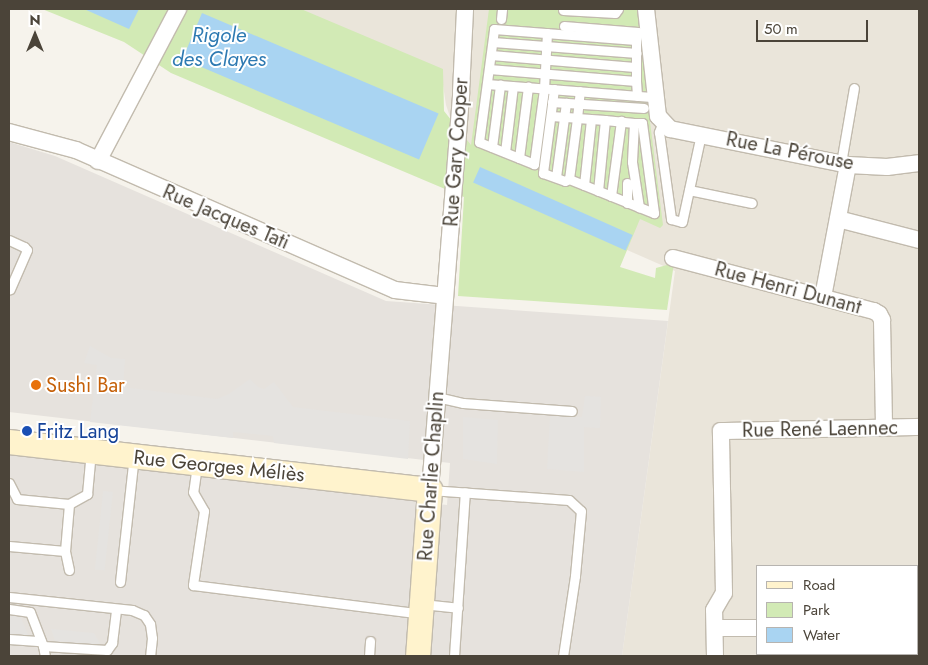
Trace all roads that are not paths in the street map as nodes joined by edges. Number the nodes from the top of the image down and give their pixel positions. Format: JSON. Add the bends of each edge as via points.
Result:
{"nodes":[{"id":1,"x":178,"y":9,"type":"edge"},
{"id":2,"x":465,"y":9,"type":"edge"},
{"id":3,"x":502,"y":9,"type":"edge"},
{"id":4,"x":618,"y":9,"type":"edge"},
{"id":5,"x":646,"y":9,"type":"edge"},
{"id":6,"x":563,"y":10,"type":"edge"},
{"id":7,"x":502,"y":19,"type":"dead end"},
{"id":8,"x":564,"y":26,"type":"dead end"},
{"id":9,"x":548,"y":33,"type":"junction"},
{"id":10,"x":593,"y":37,"type":"junction"},
{"id":11,"x":636,"y":40,"type":"junction"},
{"id":12,"x":493,"y":42,"type":"junction"},
{"id":13,"x":546,"y":46,"type":"junction"},
{"id":14,"x":592,"y":49,"type":"junction"},
{"id":15,"x":637,"y":53,"type":"junction"},
{"id":16,"x":491,"y":55,"type":"junction"},
{"id":17,"x":546,"y":59,"type":"junction"},
{"id":18,"x":591,"y":63,"type":"junction"},
{"id":19,"x":635,"y":66,"type":"junction"},
{"id":20,"x":489,"y":68,"type":"junction"},
{"id":21,"x":545,"y":73,"type":"junction"},
{"id":22,"x":590,"y":77,"type":"junction"},
{"id":23,"x":636,"y":81,"type":"junction"},
{"id":24,"x":487,"y":84,"type":"junction"},
{"id":25,"x":500,"y":85,"type":"junction"},
{"id":26,"x":514,"y":86,"type":"junction"},
{"id":27,"x":528,"y":88,"type":"junction"},
{"id":28,"x":854,"y":88,"type":"dead end"},
{"id":29,"x":544,"y":89,"type":"junction"},
{"id":30,"x":554,"y":90,"type":"junction"},
{"id":31,"x":585,"y":92,"type":"junction"},
{"id":32,"x":637,"y":96,"type":"junction"},
{"id":33,"x":552,"y":102,"type":"junction"},
{"id":34,"x":566,"y":103,"type":"junction"},
{"id":35,"x":649,"y":103,"type":"junction"},
{"id":36,"x":579,"y":104,"type":"junction"},
{"id":37,"x":551,"y":116,"type":"junction"},
{"id":38,"x":564,"y":117,"type":"junction"},
{"id":39,"x":577,"y":118,"type":"junction"},
{"id":40,"x":591,"y":119,"type":"junction"},
{"id":41,"x":605,"y":120,"type":"junction"},
{"id":42,"x":620,"y":121,"type":"junction"},
{"id":43,"x":634,"y":123,"type":"junction"},
{"id":44,"x":662,"y":124,"type":"junction"},
{"id":45,"x":9,"y":132,"type":"edge"},
{"id":46,"x":701,"y":134,"type":"junction"},
{"id":47,"x":492,"y":148,"type":"junction"},
{"id":48,"x":505,"y":152,"type":"junction"},
{"id":49,"x":518,"y":158,"type":"junction"},
{"id":50,"x":98,"y":161,"type":"junction"},
{"id":51,"x":919,"y":163,"type":"edge"},
{"id":52,"x":844,"y":164,"type":"junction"},
{"id":53,"x":556,"y":177,"type":"junction"},
{"id":54,"x":569,"y":179,"type":"junction"},
{"id":55,"x":627,"y":183,"type":"dead end"},
{"id":56,"x":584,"y":185,"type":"junction"},
{"id":57,"x":689,"y":190,"type":"junction"},
{"id":58,"x":598,"y":191,"type":"junction"},
{"id":59,"x":612,"y":196,"type":"junction"},
{"id":60,"x":627,"y":203,"type":"junction"},
{"id":61,"x":752,"y":203,"type":"dead end"},
{"id":62,"x":639,"y":207,"type":"junction"},
{"id":63,"x":838,"y":219,"type":"junction"},
{"id":64,"x":9,"y":240,"type":"edge"},
{"id":65,"x":919,"y":240,"type":"edge"},
{"id":66,"x":673,"y":258,"type":"dead end"},
{"id":67,"x":10,"y":289,"type":"dead end"},
{"id":68,"x":445,"y":296,"type":"junction"},
{"id":69,"x":824,"y":297,"type":"junction"},
{"id":70,"x":437,"y":397,"type":"junction"},
{"id":71,"x":572,"y":411,"type":"dead end"},
{"id":72,"x":919,"y":427,"type":"edge"},
{"id":73,"x":884,"y":428,"type":"junction"},
{"id":74,"x":9,"y":442,"type":"edge"},
{"id":75,"x":91,"y":451,"type":"junction"},
{"id":76,"x":134,"y":456,"type":"junction"},
{"id":77,"x":197,"y":463,"type":"junction"},
{"id":78,"x":9,"y":483,"type":"edge"},
{"id":79,"x":430,"y":490,"type":"junction"},
{"id":80,"x":466,"y":492,"type":"junction"},
{"id":81,"x":69,"y":504,"type":"junction"},
{"id":82,"x":9,"y":546,"type":"edge"},
{"id":83,"x":64,"y":551,"type":"junction"},
{"id":84,"x":69,"y":570,"type":"dead end"},
{"id":85,"x":120,"y":582,"type":"dead end"},
{"id":86,"x":9,"y":597,"type":"edge"},
{"id":87,"x":458,"y":608,"type":"junction"},
{"id":88,"x":422,"y":609,"type":"junction"},
{"id":89,"x":9,"y":610,"type":"edge"},
{"id":90,"x":116,"y":610,"type":"junction"},
{"id":91,"x":715,"y":628,"type":"junction"},
{"id":92,"x":756,"y":628,"type":"edge"},
{"id":93,"x":9,"y":639,"type":"edge"},
{"id":94,"x":370,"y":641,"type":"dead end"},
{"id":95,"x":42,"y":644,"type":"junction"},
{"id":96,"x":44,"y":656,"type":"edge"},
{"id":97,"x":150,"y":656,"type":"edge"},
{"id":98,"x":369,"y":656,"type":"edge"},
{"id":99,"x":418,"y":656,"type":"edge"},
{"id":100,"x":454,"y":656,"type":"edge"},
{"id":101,"x":563,"y":656,"type":"edge"},
{"id":102,"x":715,"y":656,"type":"edge"}],
"edges":[{"from":1,"to":50,"type":"street"},
{"from":2,"to":68,"type":"street","name":"Rue Gary Cooper"},
{"from":3,"to":7,"type":"lane"},
{"from":4,"to":6,"type":"lane","via":[[615,13]]},
{"from":5,"to":35,"type":"street"},
{"from":8,"to":11,"type":"lane","via":[[638,32]]},
{"from":9,"to":10,"type":"lane"},
{"from":9,"to":12,"type":"lane","via":[[494,29]]},
{"from":9,"to":13,"type":"lane"},
{"from":10,"to":11,"type":"lane"},
{"from":10,"to":14,"type":"lane"},
{"from":11,"to":15,"type":"lane"},
{"from":12,"to":13,"type":"lane"},
{"from":12,"to":16,"type":"lane"},
{"from":13,"to":14,"type":"lane"},
{"from":13,"to":17,"type":"lane"},
{"from":14,"to":15,"type":"lane"},
{"from":14,"to":18,"type":"lane"},
{"from":15,"to":19,"type":"lane","via":[[638,64]]},
{"from":16,"to":17,"type":"lane"},
{"from":16,"to":20,"type":"lane"},
{"from":17,"to":18,"type":"lane"},
{"from":17,"to":21,"type":"lane"},
{"from":18,"to":19,"type":"lane"},
{"from":18,"to":22,"type":"lane"},
{"from":19,"to":23,"type":"lane"},
{"from":20,"to":21,"type":"lane"},
{"from":20,"to":24,"type":"lane"},
{"from":21,"to":22,"type":"lane"},
{"from":21,"to":29,"type":"lane"},
{"from":22,"to":23,"type":"lane"},
{"from":22,"to":31,"type":"lane"},
{"from":23,"to":32,"type":"lane"},
{"from":24,"to":25,"type":"lane"},
{"from":24,"to":47,"type":"lane","via":[[479,142]]},
{"from":25,"to":26,"type":"lane"},
{"from":25,"to":47,"type":"lane"},
{"from":26,"to":27,"type":"lane"},
{"from":26,"to":48,"type":"lane"},
{"from":27,"to":29,"type":"lane"},
{"from":27,"to":49,"type":"lane"},
{"from":28,"to":52,"type":"lane"},
{"from":29,"to":30,"type":"lane"},
{"from":29,"to":49,"type":"lane","via":[[534,164]]},
{"from":30,"to":31,"type":"lane"},
{"from":30,"to":33,"type":"lane"},
{"from":31,"to":32,"type":"lane"},
{"from":31,"to":36,"type":"lane"},
{"from":32,"to":35,"type":"lane"},
{"from":33,"to":34,"type":"lane"},
{"from":33,"to":37,"type":"lane"},
{"from":34,"to":36,"type":"lane"},
{"from":34,"to":38,"type":"lane"},
{"from":35,"to":36,"type":"lane"},
{"from":35,"to":44,"type":"street"},
{"from":36,"to":39,"type":"lane"},
{"from":37,"to":38,"type":"lane"},
{"from":37,"to":53,"type":"lane","via":[[543,173]]},
{"from":38,"to":39,"type":"lane"},
{"from":38,"to":53,"type":"lane"},
{"from":39,"to":40,"type":"lane"},
{"from":39,"to":54,"type":"lane"},
{"from":40,"to":41,"type":"lane"},
{"from":40,"to":56,"type":"lane"},
{"from":41,"to":42,"type":"lane"},
{"from":41,"to":58,"type":"lane"},
{"from":42,"to":43,"type":"lane"},
{"from":42,"to":59,"type":"lane"},
{"from":43,"to":62,"type":"lane","via":[[632,162]]},
{"from":43,"to":62,"type":"lane","via":[[642,123],[654,213]]},
{"from":44,"to":46,"type":"street","name":"Rue La Pérouse","via":[[670,129]]},
{"from":44,"to":57,"type":"lane","via":[[659,132],[671,219],[682,222]]},
{"from":45,"to":50,"type":"street","name":"Rue Jacques Tati","via":[[76,150]]},
{"from":46,"to":52,"type":"street","name":"Rue La Pérouse"},
{"from":46,"to":57,"type":"lane"},
{"from":47,"to":48,"type":"lane"},
{"from":48,"to":49,"type":"lane"},
{"from":50,"to":68,"type":"street","name":"Rue Jacques Tati","via":[[395,290]]},
{"from":51,"to":52,"type":"street","name":"Rue La Pérouse","via":[[887,167]]},
{"from":52,"to":63,"type":"street"},
{"from":53,"to":54,"type":"lane","via":[[565,181]]},
{"from":54,"to":56,"type":"lane"},
{"from":55,"to":60,"type":"lane"},
{"from":56,"to":58,"type":"lane"},
{"from":57,"to":61,"type":"lane"},
{"from":58,"to":59,"type":"lane"},
{"from":59,"to":60,"type":"lane"},
{"from":60,"to":62,"type":"lane"},
{"from":63,"to":65,"type":"street"},
{"from":63,"to":69,"type":"street"},
{"from":64,"to":67,"type":"lane","via":[[27,250]]},
{"from":66,"to":69,"type":"street","name":"Rue Henri Dunant"},
{"from":68,"to":70,"type":"street","name":"Rue Charlie Chaplin"},
{"from":69,"to":73,"type":"street","name":"Rue Henri Dunant","via":[[874,310],[882,320]]},
{"from":70,"to":71,"type":"lane","via":[[463,403]]},
{"from":70,"to":79,"type":"street","name":"Rue Charlie Chaplin"},
{"from":72,"to":73,"type":"street","name":"Rue René Laennec"},
{"from":73,"to":91,"type":"street","name":"Rue René Laennec","via":[[722,431],[724,593],[714,610]]},
{"from":74,"to":75,"type":"street","name":"Rue Georges Méliès"},
{"from":75,"to":76,"type":"street","name":"Rue Georges Méliès"},
{"from":75,"to":81,"type":"lane","via":[[86,494]]},
{"from":76,"to":77,"type":"street","name":"Rue Georges Méliès"},
{"from":76,"to":85,"type":"lane"},
{"from":77,"to":79,"type":"street","name":"Rue Georges Méliès"},
{"from":77,"to":88,"type":"lane","via":[[193,492],[204,511],[193,585]]},
{"from":78,"to":81,"type":"lane","via":[[17,499]]},
{"from":79,"to":80,"type":"lane"},
{"from":79,"to":88,"type":"street","name":"Rue Charlie Chaplin"},
{"from":80,"to":87,"type":"lane"},
{"from":80,"to":101,"type":"lane","via":[[569,500],[581,511]]},
{"from":81,"to":83,"type":"lane"},
{"from":82,"to":83,"type":"lane"},
{"from":83,"to":84,"type":"lane"},
{"from":86,"to":90,"type":"lane"},
{"from":87,"to":88,"type":"lane"},
{"from":87,"to":100,"type":"lane"},
{"from":88,"to":99,"type":"street","name":"Rue Charlie Chaplin"},
{"from":89,"to":95,"type":"lane","via":[[30,612]]},
{"from":90,"to":95,"type":"lane","via":[[112,643],[107,650]]},
{"from":90,"to":97,"type":"lane","via":[[132,610],[144,615],[150,624]]},
{"from":91,"to":92,"type":"street"},
{"from":91,"to":102,"type":"street"},
{"from":93,"to":95,"type":"lane"},
{"from":94,"to":98,"type":"lane"},
{"from":95,"to":96,"type":"lane"}]}
